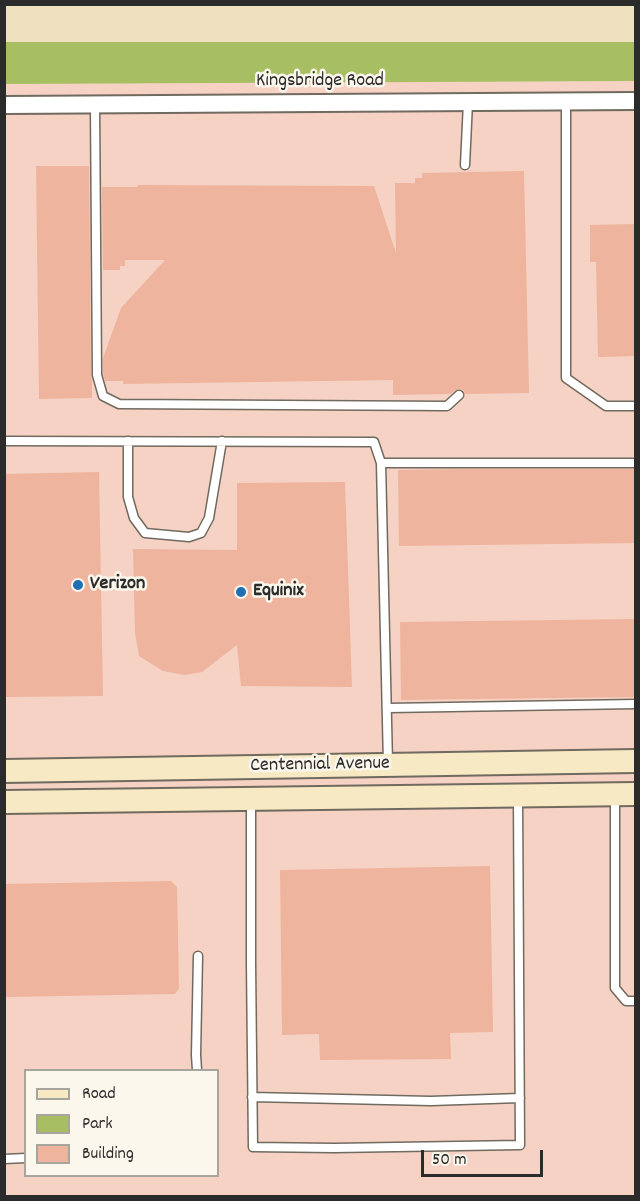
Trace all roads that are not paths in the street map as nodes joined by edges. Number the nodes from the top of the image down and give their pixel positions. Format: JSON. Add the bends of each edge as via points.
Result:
{"nodes":[{"id":1,"x":636,"y":101,"type":"edge"},
{"id":2,"x":468,"y":102,"type":"junction"},
{"id":3,"x":566,"y":102,"type":"junction"},
{"id":4,"x":4,"y":105,"type":"edge"},
{"id":5,"x":95,"y":105,"type":"junction"},
{"id":6,"x":465,"y":165,"type":"dead end"},
{"id":7,"x":459,"y":395,"type":"dead end"},
{"id":8,"x":636,"y":406,"type":"edge"},
{"id":9,"x":4,"y":441,"type":"edge"},
{"id":10,"x":128,"y":441,"type":"junction"},
{"id":11,"x":222,"y":441,"type":"junction"},
{"id":12,"x":636,"y":463,"type":"edge"},
{"id":13,"x":381,"y":464,"type":"junction"},
{"id":14,"x":636,"y":704,"type":"edge"},
{"id":15,"x":388,"y":708,"type":"junction"},
{"id":16,"x":636,"y":761,"type":"edge"},
{"id":17,"x":388,"y":765,"type":"junction"},
{"id":18,"x":4,"y":771,"type":"edge"},
{"id":19,"x":626,"y":794,"type":"edge"},
{"id":20,"x":518,"y":795,"type":"junction"},
{"id":21,"x":251,"y":799,"type":"junction"},
{"id":22,"x":4,"y":802,"type":"edge"},
{"id":23,"x":198,"y":956,"type":"dead end"},
{"id":24,"x":636,"y":1001,"type":"edge"},
{"id":25,"x":197,"y":1069,"type":"edge"},
{"id":26,"x":252,"y":1097,"type":"junction"},
{"id":27,"x":520,"y":1098,"type":"junction"},
{"id":28,"x":24,"y":1158,"type":"edge"},
{"id":29,"x":4,"y":1159,"type":"edge"}],
"edges":[{"from":1,"to":3,"type":"street","name":"Kingsbridge Road"},
{"from":2,"to":3,"type":"street","name":"Kingsbridge Road"},
{"from":2,"to":5,"type":"street","name":"Kingsbridge Road"},
{"from":2,"to":6,"type":"lane"},
{"from":3,"to":8,"type":"lane","via":[[566,378],[606,406]]},
{"from":4,"to":5,"type":"street","name":"Kingsbridge Road"},
{"from":5,"to":7,"type":"lane","via":[[97,375],[103,396],[119,404],[447,406]]},
{"from":9,"to":10,"type":"lane"},
{"from":10,"to":11,"type":"lane"},
{"from":10,"to":11,"type":"lane","via":[[129,497],[134,518],[145,533],[189,537],[201,533],[209,518]]},
{"from":11,"to":13,"type":"lane","via":[[374,442]]},
{"from":12,"to":13,"type":"lane"},
{"from":13,"to":15,"type":"lane"},
{"from":14,"to":15,"type":"lane"},
{"from":15,"to":17,"type":"lane"},
{"from":16,"to":17,"type":"main road","name":"Centennial Avenue"},
{"from":17,"to":18,"type":"main road","name":"Centennial Avenue"},
{"from":19,"to":20,"type":"main road","name":"Centennial Avenue"},
{"from":19,"to":24,"type":"lane","via":[[615,988],[626,1001]]},
{"from":20,"to":21,"type":"main road","name":"Centennial Avenue"},
{"from":20,"to":27,"type":"lane"},
{"from":21,"to":22,"type":"main road","name":"Centennial Avenue"},
{"from":21,"to":26,"type":"lane"},
{"from":23,"to":25,"type":"lane"},
{"from":26,"to":27,"type":"lane","via":[[421,1101]]},
{"from":26,"to":27,"type":"lane","via":[[253,1147],[334,1148],[520,1145]]},
{"from":28,"to":29,"type":"lane"}]}
